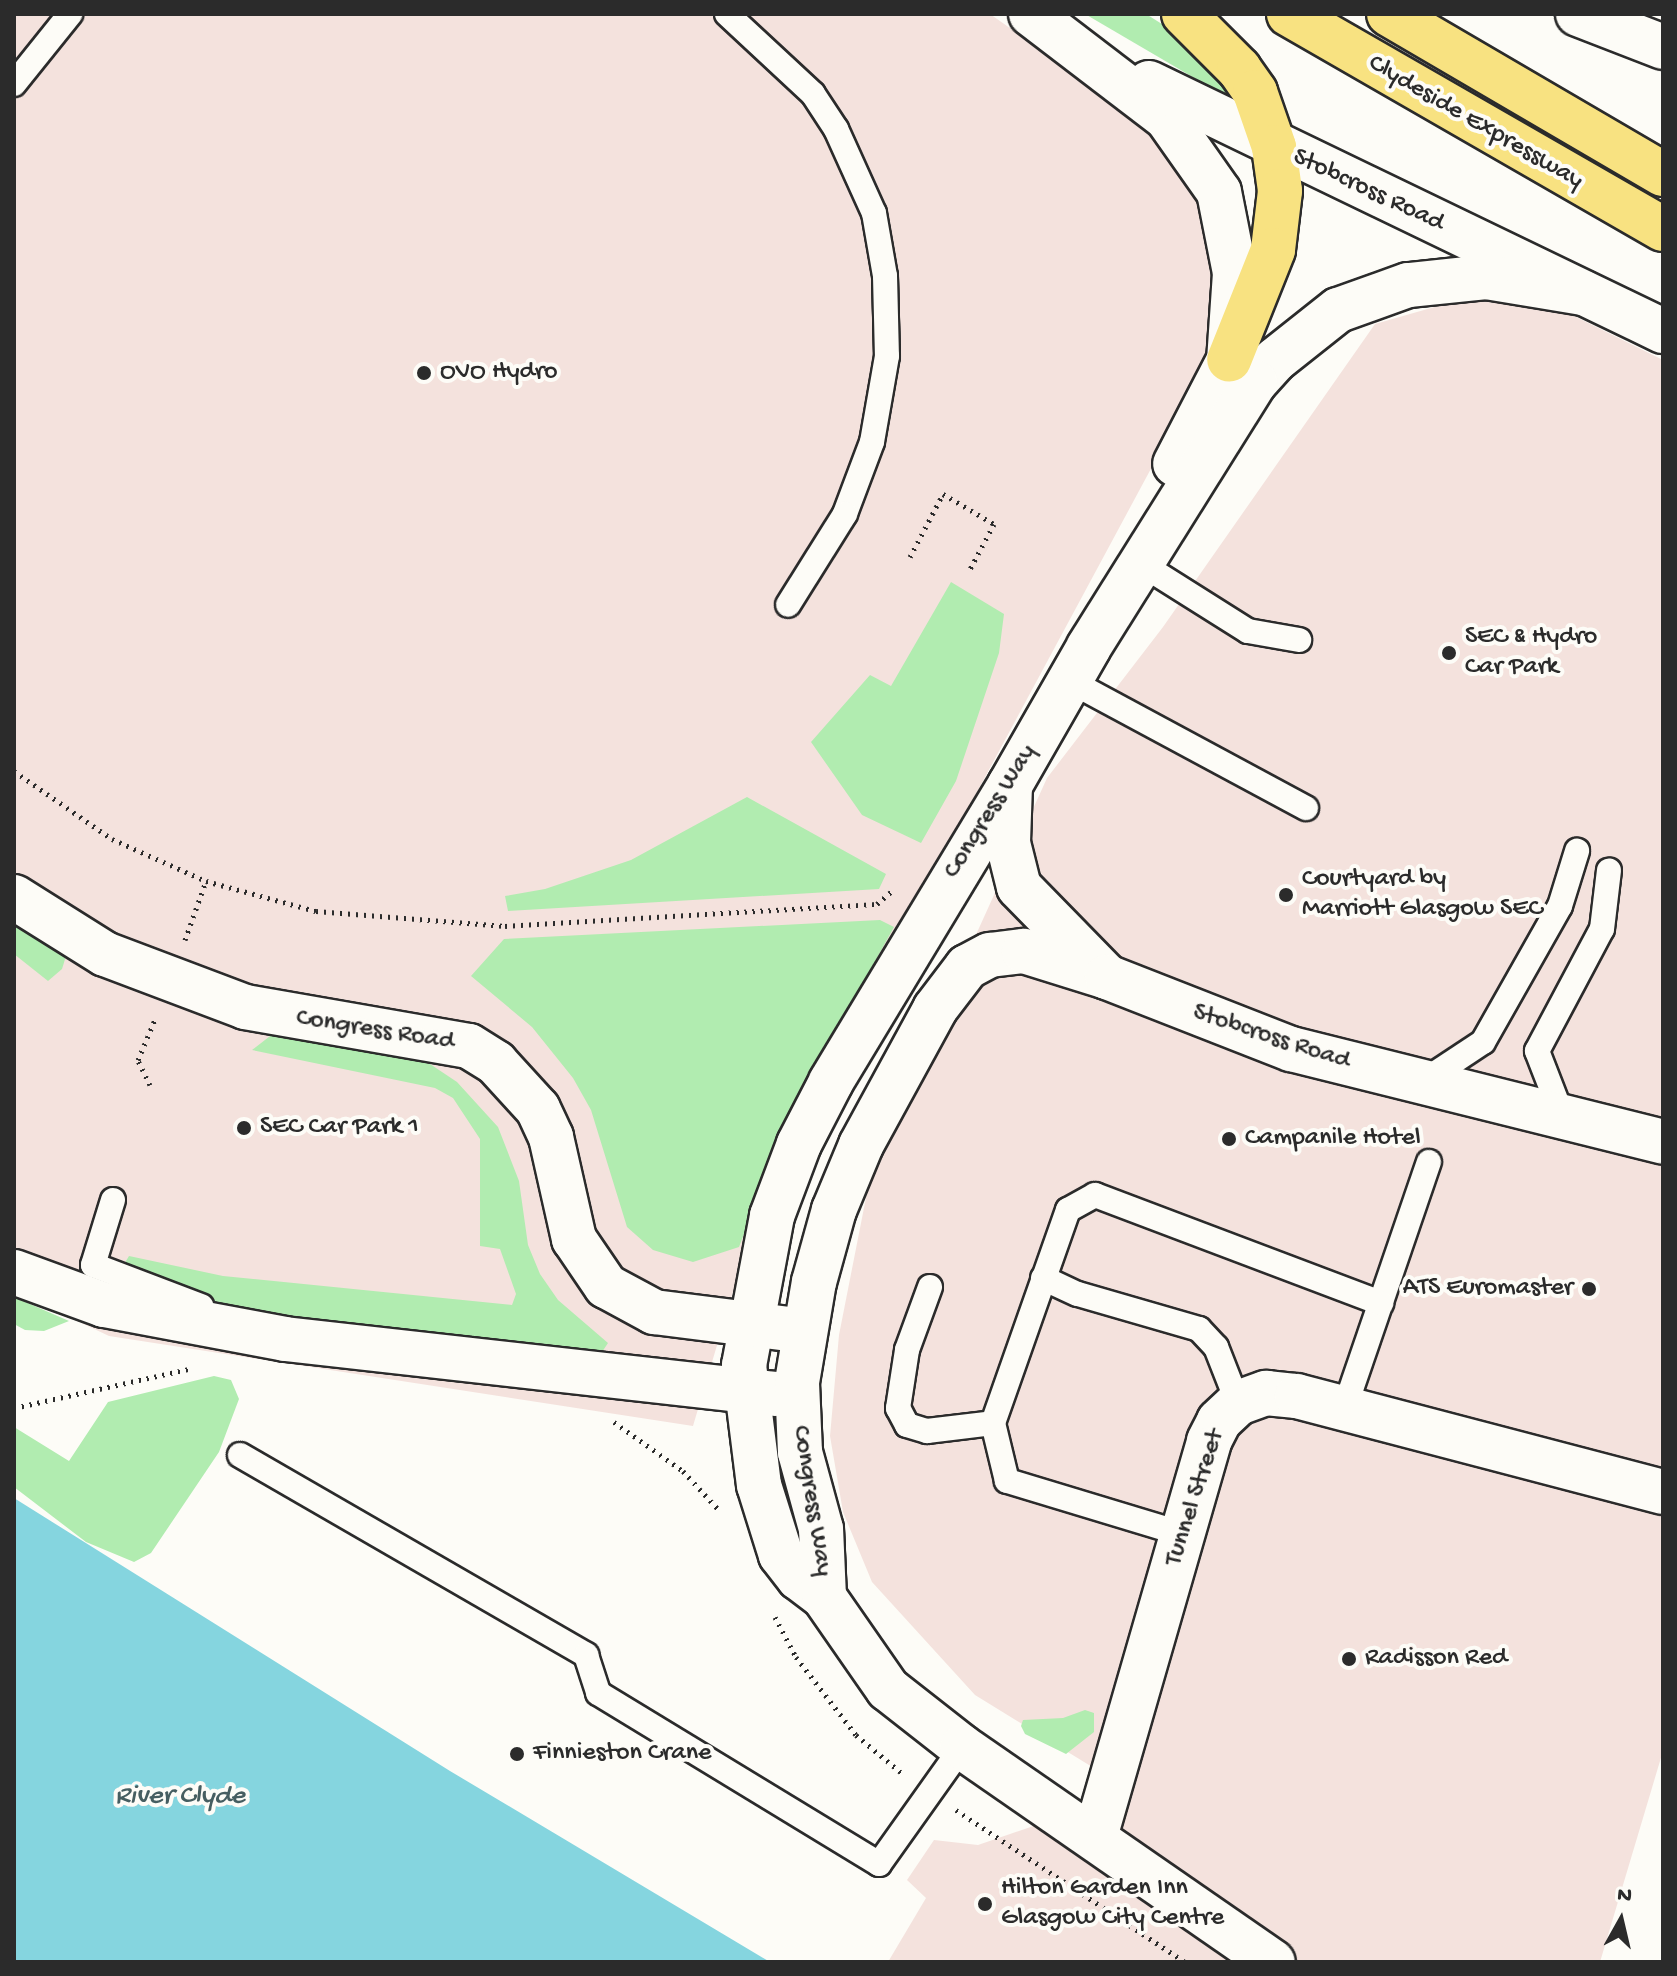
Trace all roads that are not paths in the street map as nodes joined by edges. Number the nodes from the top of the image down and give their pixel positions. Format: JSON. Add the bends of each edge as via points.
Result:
{"nodes":[{"id":1,"x":70,"y":14,"type":"edge"},
{"id":2,"x":727,"y":14,"type":"edge"},
{"id":3,"x":1031,"y":14,"type":"edge"},
{"id":4,"x":1184,"y":14,"type":"edge"},
{"id":5,"x":1389,"y":14,"type":"edge"},
{"id":6,"x":1578,"y":14,"type":"edge"},
{"id":7,"x":1300,"y":21,"type":"edge"},
{"id":8,"x":1075,"y":45,"type":"junction"},
{"id":9,"x":1663,"y":47,"type":"edge"},
{"id":10,"x":14,"y":84,"type":"edge"},
{"id":11,"x":1274,"y":147,"type":"junction"},
{"id":12,"x":1663,"y":174,"type":"edge"},
{"id":13,"x":1663,"y":229,"type":"edge"},
{"id":14,"x":1583,"y":293,"type":"junction"},
{"id":15,"x":1663,"y":331,"type":"edge"},
{"id":16,"x":1229,"y":360,"type":"junction"},
{"id":17,"x":1143,"y":565,"type":"junction"},
{"id":18,"x":788,"y":605,"type":"dead end"},
{"id":19,"x":1299,"y":640,"type":"dead end"},
{"id":20,"x":1079,"y":664,"type":"junction"},
{"id":21,"x":1010,"y":785,"type":"junction"},
{"id":22,"x":1306,"y":808,"type":"dead end"},
{"id":23,"x":1577,"y":851,"type":"dead end"},
{"id":24,"x":1609,"y":870,"type":"dead end"},
{"id":25,"x":14,"y":897,"type":"edge"},
{"id":26,"x":1107,"y":977,"type":"junction"},
{"id":27,"x":1421,"y":1083,"type":"junction"},
{"id":28,"x":1563,"y":1118,"type":"junction"},
{"id":29,"x":1663,"y":1142,"type":"edge"},
{"id":30,"x":1429,"y":1162,"type":"dead end"},
{"id":31,"x":113,"y":1200,"type":"dead end"},
{"id":32,"x":14,"y":1272,"type":"edge"},
{"id":33,"x":1043,"y":1278,"type":"junction"},
{"id":34,"x":930,"y":1287,"type":"dead end"},
{"id":35,"x":1381,"y":1303,"type":"junction"},
{"id":36,"x":749,"y":1324,"type":"junction"},
{"id":37,"x":804,"y":1331,"type":"junction"},
{"id":38,"x":285,"y":1339,"type":"junction"},
{"id":39,"x":746,"y":1391,"type":"junction"},
{"id":40,"x":796,"y":1396,"type":"junction"},
{"id":41,"x":1238,"y":1403,"type":"junction"},
{"id":42,"x":1345,"y":1407,"type":"junction"},
{"id":43,"x":993,"y":1423,"type":"junction"},
{"id":44,"x":240,"y":1455,"type":"dead end"},
{"id":45,"x":1663,"y":1492,"type":"edge"},
{"id":46,"x":1183,"y":1534,"type":"junction"},
{"id":47,"x":824,"y":1597,"type":"junction"},
{"id":48,"x":962,"y":1747,"type":"junction"},
{"id":49,"x":1095,"y":1837,"type":"junction"},
{"id":50,"x":1273,"y":1962,"type":"edge"}],
"edges":[{"from":1,"to":10,"type":"lane"},
{"from":2,"to":18,"type":"lane","via":[[813,94],[836,129],[874,213],[885,276],[887,356],[872,442],[845,514]]},
{"from":3,"to":8,"type":"street","name":"Stobcross Road"},
{"from":4,"to":11,"type":"main road","via":[[1255,92]]},
{"from":5,"to":12,"type":"main road","name":"Clydeside Expressway"},
{"from":6,"to":9,"type":"street"},
{"from":7,"to":13,"type":"main road","name":"Clydeside Expressway"},
{"from":8,"to":11,"type":"street","name":"Stobcross Road"},
{"from":8,"to":16,"type":"street","name":"Stobcross Road","via":[[1167,118],[1219,192],[1235,273]]},
{"from":11,"to":14,"type":"street","name":"Stobcross Road"},
{"from":11,"to":16,"type":"main road","via":[[1280,191],[1273,250]]},
{"from":14,"to":15,"type":"street","name":"Stobcross Road"},
{"from":14,"to":17,"type":"street","name":"Congress Way","via":[[1486,277],[1446,278],[1381,293],[1338,310],[1305,332],[1255,382]]},
{"from":16,"to":20,"type":"street","name":"Stobcross Road"},
{"from":17,"to":19,"type":"lane","via":[[1248,631]]},
{"from":17,"to":20,"type":"street","name":"Congress Way"},
{"from":20,"to":21,"type":"street","name":"Congress Way"},
{"from":20,"to":22,"type":"lane"},
{"from":21,"to":26,"type":"street","name":"Stobcross Road","via":[[1008,843],[1019,887]]},
{"from":21,"to":36,"type":"street","name":"Congress Way","via":[[941,892],[799,1144],[772,1216]]},
{"from":23,"to":27,"type":"lane","via":[[1560,906],[1483,1042]]},
{"from":24,"to":28,"type":"lane","via":[[1602,929],[1537,1051]]},
{"from":25,"to":36,"type":"street","name":"Congress Road","via":[[105,954],[245,1007],[469,1046],[496,1063],[538,1109],[551,1137],[574,1239],[606,1286],[654,1312]]},
{"from":26,"to":27,"type":"street","name":"Stobcross Road","via":[[1291,1049]]},
{"from":26,"to":37,"type":"street","name":"Congress Way","via":[[1014,951],[984,957],[955,980],[841,1190]]},
{"from":27,"to":28,"type":"street","name":"Stobcross Road"},
{"from":28,"to":29,"type":"street","name":"Stobcross Road"},
{"from":30,"to":35,"type":"lane"},
{"from":31,"to":38,"type":"lane","via":[[93,1265]]},
{"from":32,"to":38,"type":"street","via":[[104,1305]]},
{"from":33,"to":35,"type":"lane","via":[[1068,1210],[1095,1195]]},
{"from":33,"to":41,"type":"lane","via":[[1078,1294],[1199,1329],[1216,1347]]},
{"from":33,"to":43,"type":"lane"},
{"from":34,"to":43,"type":"lane","via":[[907,1350],[898,1408],[907,1425],[927,1431]]},
{"from":35,"to":42,"type":"lane"},
{"from":36,"to":37,"type":"street","name":"Congress Road"},
{"from":36,"to":39,"type":"street","name":"Congress Way"},
{"from":37,"to":40,"type":"street","name":"Congress Way"},
{"from":38,"to":39,"type":"street"},
{"from":39,"to":40,"type":"street"},
{"from":39,"to":47,"type":"street","name":"Congress Way","via":[[759,1485],[781,1555]]},
{"from":40,"to":47,"type":"street","name":"Congress Way","via":[[800,1452],[826,1564]]},
{"from":41,"to":42,"type":"street","name":"Tunnel Street","via":[[1266,1393]]},
{"from":41,"to":46,"type":"street","name":"Tunnel Street","via":[[1219,1421],[1209,1441]]},
{"from":42,"to":45,"type":"street","name":"Tunnel Street"},
{"from":43,"to":46,"type":"lane","via":[[1007,1481]]},
{"from":44,"to":48,"type":"lane","via":[[586,1655],[598,1693],[879,1864]]},
{"from":46,"to":49,"type":"street","name":"Tunnel Street"},
{"from":47,"to":48,"type":"street","name":"Congress Way","via":[[888,1689]]},
{"from":48,"to":49,"type":"street","name":"Congress Way"},
{"from":49,"to":50,"type":"street","name":"Congress Way"}]}
